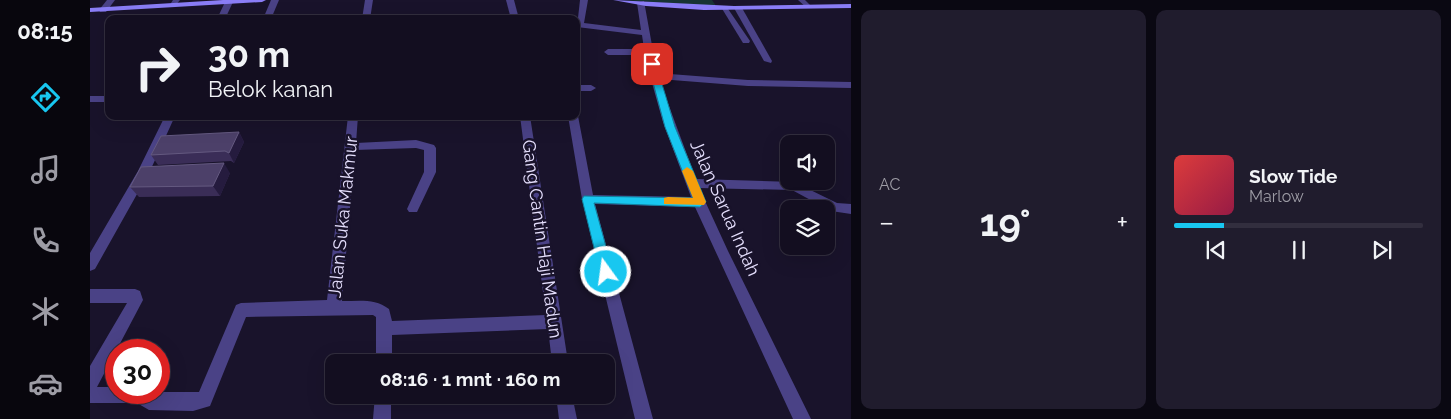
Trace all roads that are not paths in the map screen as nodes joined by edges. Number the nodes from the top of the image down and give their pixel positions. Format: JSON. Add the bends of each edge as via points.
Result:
{"nodes":[{"id":1,"x":111,"y":0,"type":"edge"},
{"id":2,"x":262,"y":0,"type":"edge"},
{"id":3,"x":275,"y":0,"type":"edge"},
{"id":4,"x":369,"y":0,"type":"edge"},
{"id":5,"x":510,"y":0,"type":"edge"},
{"id":6,"x":584,"y":0,"type":"edge"},
{"id":7,"x":622,"y":0,"type":"edge"},
{"id":8,"x":800,"y":0,"type":"edge"},
{"id":9,"x":229,"y":2,"type":"junction"},
{"id":10,"x":175,"y":3,"type":"edge"},
{"id":11,"x":641,"y":4,"type":"junction"},
{"id":12,"x":851,"y":6,"type":"edge"},
{"id":13,"x":724,"y":7,"type":"junction"},
{"id":14,"x":809,"y":7,"type":"junction"},
{"id":15,"x":738,"y":8,"type":"junction"},
{"id":16,"x":90,"y":10,"type":"edge"},
{"id":17,"x":103,"y":10,"type":"junction"},
{"id":18,"x":223,"y":15,"type":"edge"},
{"id":19,"x":269,"y":15,"type":"edge"},
{"id":20,"x":367,"y":15,"type":"edge"},
{"id":21,"x":514,"y":15,"type":"edge"},
{"id":22,"x":580,"y":18,"type":"edge"},
{"id":23,"x":580,"y":27,"type":"edge"},
{"id":24,"x":647,"y":33,"type":"junction"},
{"id":25,"x":746,"y":41,"type":"dead end"},
{"id":26,"x":608,"y":52,"type":"dead end"},
{"id":27,"x":650,"y":52,"type":"junction"},
{"id":28,"x":768,"y":61,"type":"dead end"},
{"id":29,"x":654,"y":76,"type":"junction"},
{"id":30,"x":851,"y":86,"type":"edge"},
{"id":31,"x":580,"y":88,"type":"edge"},
{"id":32,"x":591,"y":88,"type":"dead end"},
{"id":33,"x":90,"y":98,"type":"edge"},
{"id":34,"x":105,"y":99,"type":"edge"},
{"id":35,"x":168,"y":120,"type":"edge"},
{"id":36,"x":353,"y":120,"type":"edge"},
{"id":37,"x":526,"y":120,"type":"edge"},
{"id":38,"x":574,"y":120,"type":"edge"},
{"id":39,"x":350,"y":147,"type":"junction"},
{"id":40,"x":144,"y":170,"type":"junction"},
{"id":41,"x":158,"y":170,"type":"edge"},
{"id":42,"x":692,"y":183,"type":"junction"},
{"id":43,"x":588,"y":199,"type":"junction"},
{"id":44,"x":700,"y":202,"type":"junction"},
{"id":45,"x":413,"y":209,"type":"dead end"},
{"id":46,"x":851,"y":210,"type":"edge"},
{"id":47,"x":90,"y":265,"type":"edge"},
{"id":48,"x":90,"y":296,"type":"edge"},
{"id":49,"x":334,"y":306,"type":"junction"},
{"id":50,"x":554,"y":322,"type":"junction"},
{"id":51,"x":386,"y":328,"type":"junction"},
{"id":52,"x":384,"y":354,"type":"edge"},
{"id":53,"x":559,"y":354,"type":"edge"},
{"id":54,"x":90,"y":382,"type":"edge"},
{"id":55,"x":90,"y":395,"type":"edge"},
{"id":56,"x":383,"y":404,"type":"edge"},
{"id":57,"x":566,"y":404,"type":"edge"},
{"id":58,"x":382,"y":419,"type":"edge"},
{"id":59,"x":568,"y":419,"type":"edge"},
{"id":60,"x":644,"y":419,"type":"edge"},
{"id":61,"x":802,"y":419,"type":"edge"}],
"edges":[{"from":1,"to":17,"type":"street"},
{"from":2,"to":9,"type":"main road"},
{"from":3,"to":19,"type":"street"},
{"from":4,"to":20,"type":"street"},
{"from":5,"to":21,"type":"street"},
{"from":6,"to":22,"type":"street"},
{"from":7,"to":11,"type":"main road"},
{"from":8,"to":14,"type":"lane"},
{"from":9,"to":10,"type":"main road"},
{"from":9,"to":18,"type":"street"},
{"from":10,"to":17,"type":"main road"},
{"from":11,"to":13,"type":"main road"},
{"from":11,"to":24,"type":"street","name":"Jalan Sarua Indah"},
{"from":12,"to":14,"type":"main road"},
{"from":13,"to":15,"type":"main road"},
{"from":13,"to":25,"type":"lane"},
{"from":14,"to":15,"type":"main road"},
{"from":15,"to":28,"type":"street"},
{"from":16,"to":17,"type":"main road"},
{"from":23,"to":24,"type":"street"},
{"from":24,"to":27,"type":"street","name":"Jalan Sarua Indah"},
{"from":26,"to":27,"type":"street"},
{"from":27,"to":29,"type":"street","name":"Jalan Sarua Indah"},
{"from":29,"to":30,"type":"street"},
{"from":29,"to":42,"type":"street","name":"Jalan Sarua Indah"},
{"from":31,"to":32,"type":"street"},
{"from":33,"to":34,"type":"street"},
{"from":35,"to":40,"type":"street"},
{"from":36,"to":39,"type":"street","name":"Jalan Suka Makmur"},
{"from":37,"to":50,"type":"street","name":"Gang Cantin Haji Madun"},
{"from":38,"to":43,"type":"street"},
{"from":39,"to":45,"type":"street","via":[[416,144],[430,148],[430,172]]},
{"from":39,"to":49,"type":"street","name":"Jalan Suka Makmur"},
{"from":40,"to":41,"type":"street"},
{"from":40,"to":47,"type":"street"},
{"from":42,"to":44,"type":"street","name":"Jalan Sarua Indah"},
{"from":42,"to":46,"type":"street","via":[[794,186],[834,208]]},
{"from":43,"to":44,"type":"street"},
{"from":43,"to":60,"type":"street"},
{"from":44,"to":61,"type":"street","name":"Jalan Sarua Indah"},
{"from":48,"to":54,"type":"street","via":[[135,296],[136,300]]},
{"from":49,"to":51,"type":"street","name":"Jalan Suka Makmur","via":[[380,309]]},
{"from":49,"to":55,"type":"street","via":[[241,310],[208,396],[199,402],[149,401],[139,395]]},
{"from":50,"to":51,"type":"street"},
{"from":50,"to":53,"type":"street","name":"Gang Cantin Haji Madun"},
{"from":51,"to":52,"type":"street","name":"Jalan Suka Makmur"},
{"from":56,"to":58,"type":"street"},
{"from":57,"to":59,"type":"street"}]}
